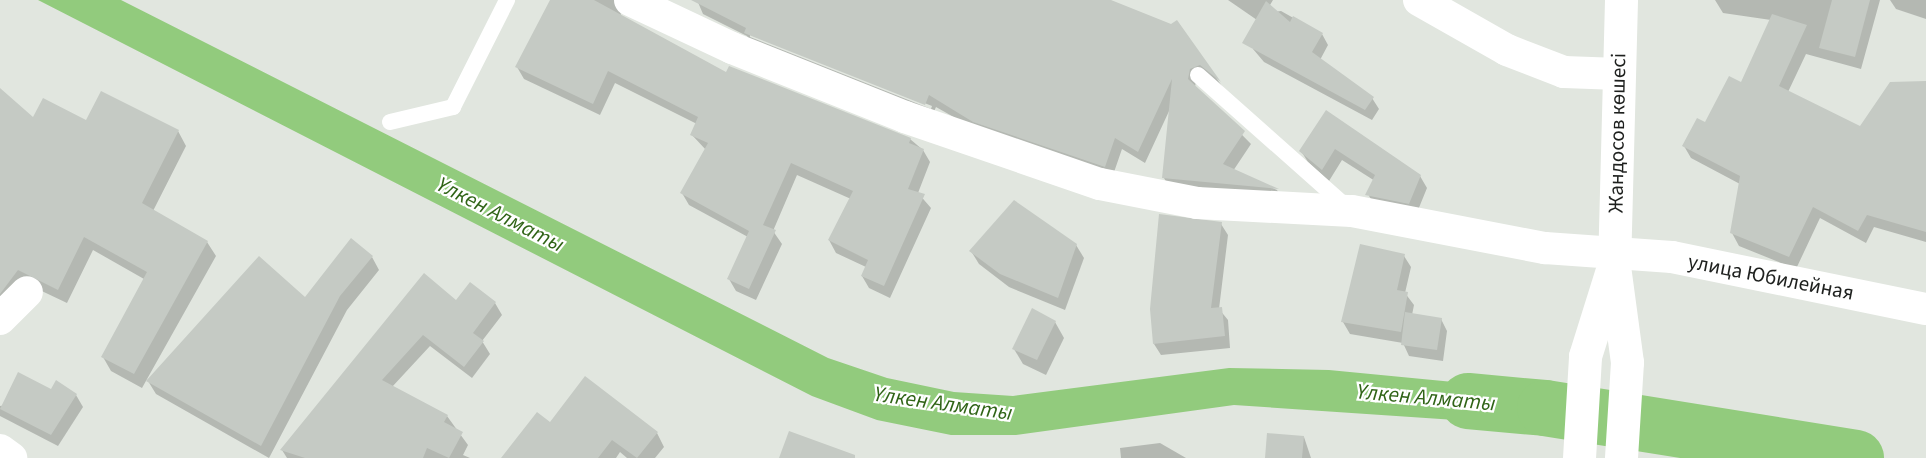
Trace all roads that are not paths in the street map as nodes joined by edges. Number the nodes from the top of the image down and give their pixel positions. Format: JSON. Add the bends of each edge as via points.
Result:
{"nodes":[{"id":1,"x":507,"y":0,"type":"edge"},
{"id":2,"x":630,"y":0,"type":"edge"},
{"id":3,"x":1419,"y":0,"type":"edge"},
{"id":4,"x":1621,"y":0,"type":"edge"},
{"id":5,"x":1619,"y":74,"type":"junction"},
{"id":6,"x":1198,"y":75,"type":"dead end"},
{"id":7,"x":390,"y":122,"type":"dead end"},
{"id":8,"x":1352,"y":211,"type":"junction"},
{"id":9,"x":1614,"y":259,"type":"junction"},
{"id":10,"x":27,"y":292,"type":"dead end"},
{"id":11,"x":1926,"y":309,"type":"edge"},
{"id":12,"x":0,"y":319,"type":"edge"},
{"id":13,"x":0,"y":450,"type":"edge"},
{"id":14,"x":11,"y":458,"type":"edge"},
{"id":15,"x":1579,"y":458,"type":"edge"},
{"id":16,"x":1621,"y":458,"type":"edge"}],
"edges":[{"from":1,"to":7,"type":"lane","via":[[453,107]]},
{"from":2,"to":8,"type":"street","name":"улица Юбилейная","via":[[732,48],[894,112],[1100,184],[1197,203]]},
{"from":3,"to":5,"type":"street","via":[[1507,50],[1564,72]]},
{"from":4,"to":5,"type":"main road","name":"Жандосов көшесі"},
{"from":5,"to":9,"type":"main road","name":"Жандосов көшесі"},
{"from":6,"to":8,"type":"lane"},
{"from":8,"to":9,"type":"street","name":"улица Юбилейная"},
{"from":9,"to":11,"type":"street","name":"улица Юбилейная","via":[[1672,257]]},
{"from":9,"to":15,"type":"main road","name":"Жандосов көшесі","via":[[1585,357]]},
{"from":9,"to":16,"type":"main road","name":"Жандосов көшесі","via":[[1627,362]]},
{"from":10,"to":12,"type":"street"},
{"from":13,"to":14,"type":"street"}]}
